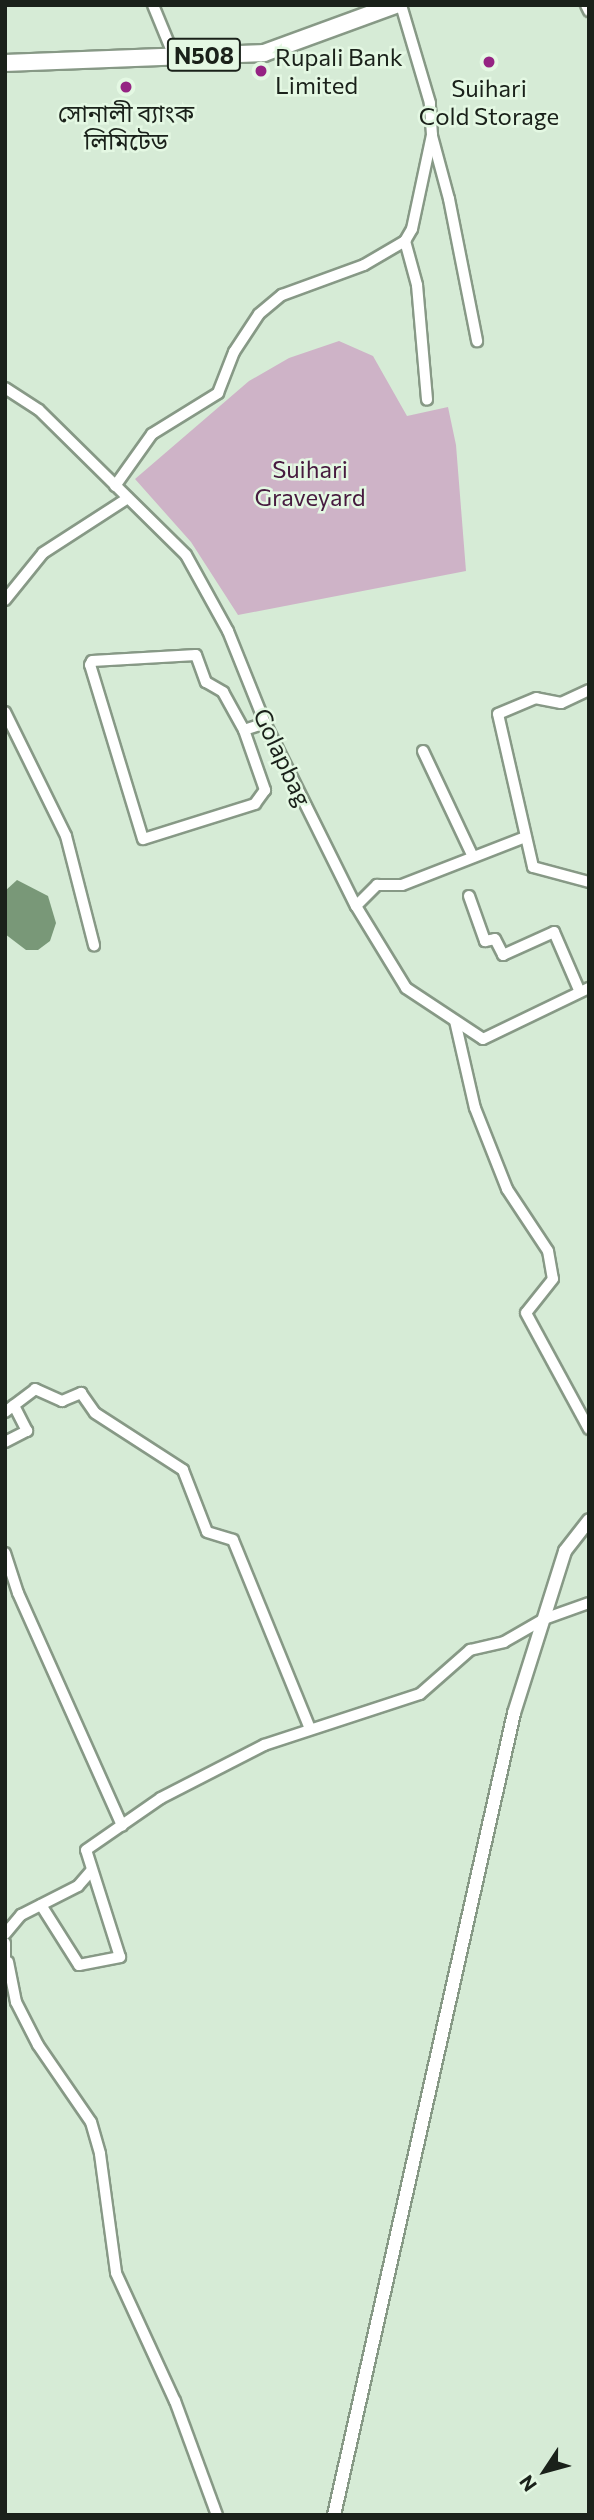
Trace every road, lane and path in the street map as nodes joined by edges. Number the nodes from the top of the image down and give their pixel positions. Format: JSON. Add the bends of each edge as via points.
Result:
{"nodes":[{"id":1,"x":153,"y":5,"type":"edge"},
{"id":2,"x":395,"y":5,"type":"edge"},
{"id":3,"x":401,"y":5,"type":"edge"},
{"id":4,"x":586,"y":5,"type":"edge"},
{"id":5,"x":589,"y":11,"type":"edge"},
{"id":6,"x":174,"y":56,"type":"junction"},
{"id":7,"x":5,"y":63,"type":"edge"},
{"id":8,"x":432,"y":135,"type":"junction"},
{"id":9,"x":405,"y":241,"type":"junction"},
{"id":10,"x":477,"y":341,"type":"dead end"},
{"id":11,"x":5,"y":388,"type":"edge"},
{"id":12,"x":427,"y":400,"type":"dead end"},
{"id":13,"x":115,"y":486,"type":"junction"},
{"id":14,"x":128,"y":498,"type":"junction"},
{"id":15,"x":5,"y":600,"type":"edge"},
{"id":16,"x":589,"y":690,"type":"edge"},
{"id":17,"x":5,"y":712,"type":"edge"},
{"id":18,"x":265,"y":723,"type":"junction"},
{"id":19,"x":244,"y":730,"type":"junction"},
{"id":20,"x":423,"y":751,"type":"dead end"},
{"id":21,"x":524,"y":836,"type":"junction"},
{"id":22,"x":473,"y":857,"type":"junction"},
{"id":23,"x":589,"y":882,"type":"edge"},
{"id":24,"x":469,"y":896,"type":"dead end"},
{"id":25,"x":356,"y":906,"type":"junction"},
{"id":26,"x":94,"y":945,"type":"dead end"},
{"id":27,"x":584,"y":990,"type":"edge"},
{"id":28,"x":455,"y":1021,"type":"junction"},
{"id":29,"x":9,"y":1408,"type":"edge"},
{"id":30,"x":589,"y":1429,"type":"edge"},
{"id":31,"x":5,"y":1442,"type":"edge"},
{"id":32,"x":589,"y":1520,"type":"edge"},
{"id":33,"x":5,"y":1553,"type":"edge"},
{"id":34,"x":589,"y":1603,"type":"edge"},
{"id":35,"x":544,"y":1619,"type":"junction"},
{"id":36,"x":310,"y":1729,"type":"junction"},
{"id":37,"x":122,"y":1826,"type":"junction"},
{"id":38,"x":92,"y":1870,"type":"junction"},
{"id":39,"x":41,"y":1905,"type":"junction"},
{"id":40,"x":5,"y":1934,"type":"edge"},
{"id":41,"x":5,"y":1943,"type":"edge"},
{"id":42,"x":7,"y":1962,"type":"edge"},
{"id":43,"x":217,"y":2515,"type":"edge"},
{"id":44,"x":334,"y":2515,"type":"edge"}],
"edges":[{"from":1,"to":6,"type":"street"},
{"from":2,"to":6,"type":"highway","number":"N508","via":[[264,53]]},
{"from":3,"to":8,"type":"street","via":[[430,103]]},
{"from":4,"to":5,"type":"street"},
{"from":6,"to":7,"type":"highway","number":"N508"},
{"from":8,"to":9,"type":"street","via":[[419,179],[412,229]]},
{"from":8,"to":10,"type":"street"},
{"from":9,"to":12,"type":"street","via":[[420,312]]},
{"from":9,"to":13,"type":"street","via":[[364,265],[282,295],[258,314],[234,352],[218,393],[152,434]]},
{"from":11,"to":13,"type":"street","name":"Golapbag","via":[[39,410]]},
{"from":13,"to":14,"type":"street","name":"Golapbag"},
{"from":14,"to":15,"type":"street","via":[[43,553]]},
{"from":14,"to":18,"type":"street","name":"Golapbag","via":[[186,555],[228,631]]},
{"from":16,"to":21,"type":"street","via":[[561,703],[536,698],[498,714]]},
{"from":17,"to":26,"type":"street","via":[[66,836]]},
{"from":18,"to":19,"type":"street"},
{"from":18,"to":25,"type":"street","name":"Golapbag"},
{"from":19,"to":19,"type":"street","via":[[265,790],[255,804],[144,839],[88,671],[90,665],[92,661],[196,655],[206,682],[223,692]]},
{"from":20,"to":22,"type":"street"},
{"from":21,"to":22,"type":"street"},
{"from":21,"to":23,"type":"street","via":[[533,867]]},
{"from":22,"to":25,"type":"street","via":[[402,885],[377,885]]},
{"from":24,"to":27,"type":"street","via":[[485,941],[495,939],[503,955],[554,932]]},
{"from":25,"to":28,"type":"street","name":"Golapbag","via":[[406,988]]},
{"from":27,"to":28,"type":"street","name":"Golapbag","via":[[483,1040]]},
{"from":28,"to":30,"type":"street","via":[[475,1108],[507,1189],[548,1251],[553,1279],[526,1313]]},
{"from":29,"to":31,"type":"street","via":[[27,1431]]},
{"from":29,"to":36,"type":"street","via":[[35,1389],[62,1401],[80,1393],[95,1413],[183,1470],[207,1532],[233,1540]]},
{"from":32,"to":35,"type":"street","via":[[565,1551]]},
{"from":33,"to":37,"type":"street"},
{"from":34,"to":35,"type":"street"},
{"from":35,"to":36,"type":"street","via":[[504,1642],[470,1650],[420,1694]]},
{"from":35,"to":44,"type":"street","via":[[514,1713]]},
{"from":36,"to":37,"type":"street","via":[[264,1745],[161,1798]]},
{"from":37,"to":38,"type":"street","via":[[86,1850]]},
{"from":38,"to":39,"type":"street","via":[[78,1886]]},
{"from":38,"to":39,"type":"street","via":[[120,1957],[79,1965]]},
{"from":39,"to":40,"type":"street","via":[[21,1915]]},
{"from":41,"to":42,"type":"street"},
{"from":42,"to":43,"type":"street","via":[[16,2002],[91,2122],[100,2154],[116,2273],[175,2401]]}]}
